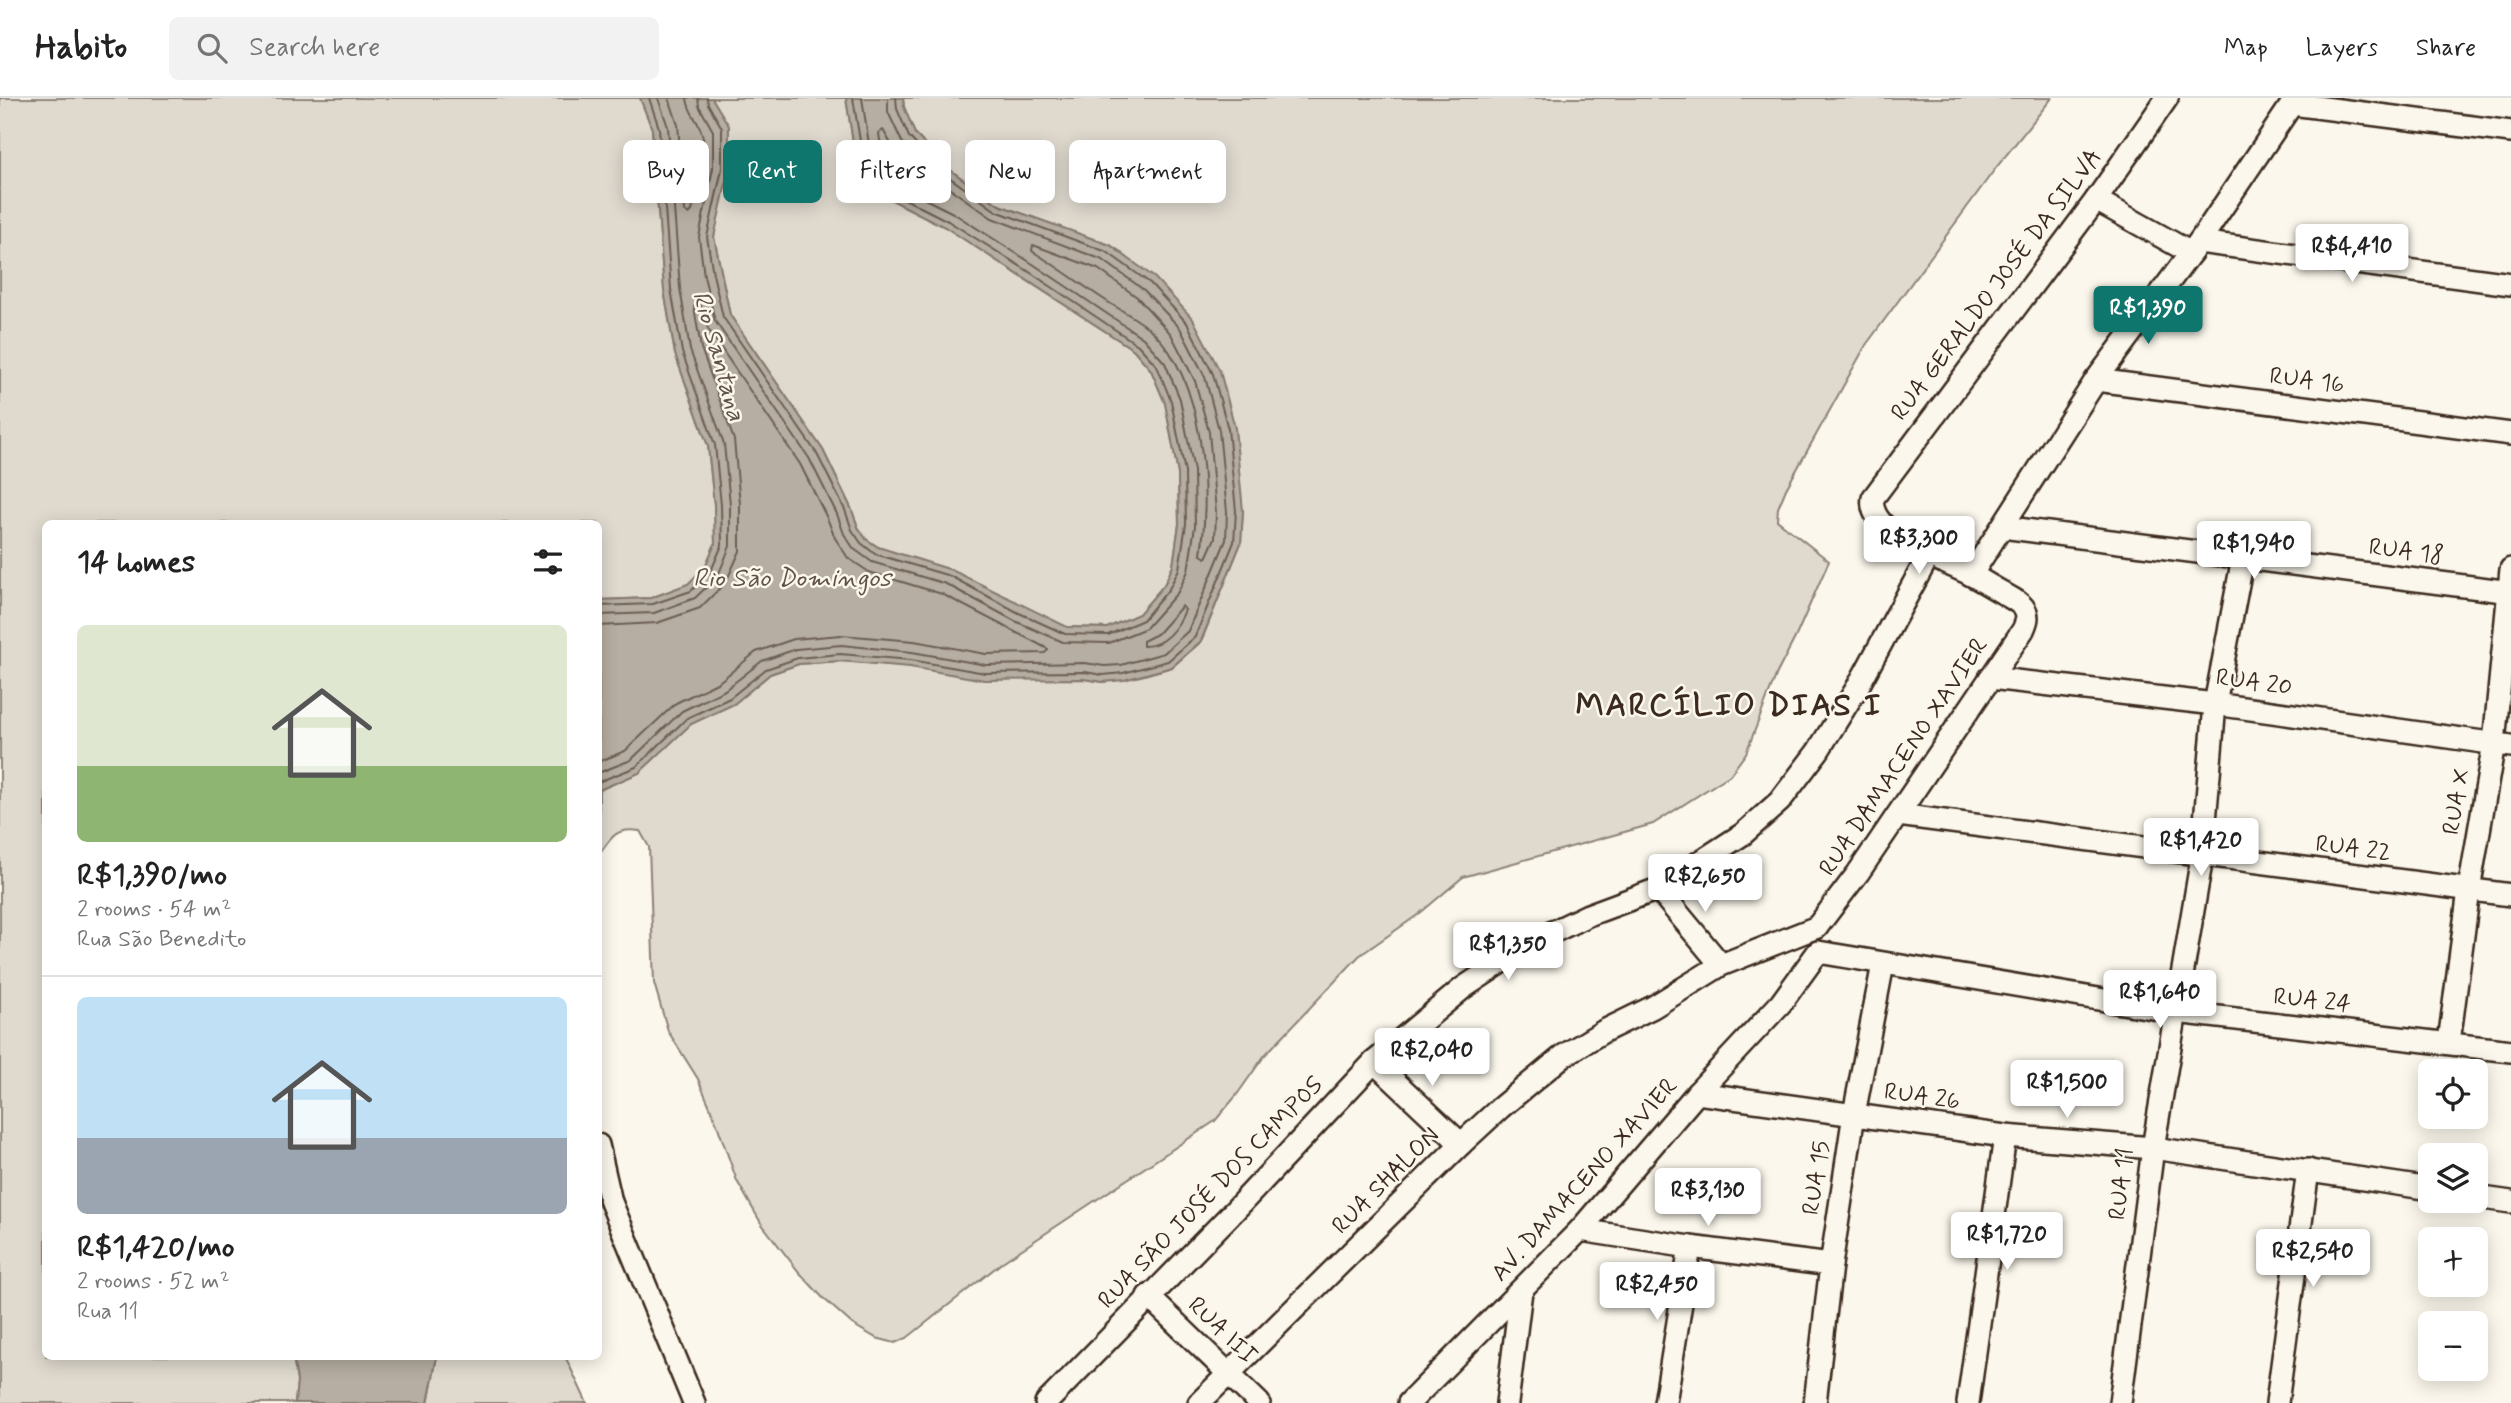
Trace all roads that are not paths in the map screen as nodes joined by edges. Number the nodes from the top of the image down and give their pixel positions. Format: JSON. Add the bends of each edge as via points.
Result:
{"nodes":[{"id":1,"x":2167,"y":98,"type":"edge"},
{"id":2,"x":2294,"y":101,"type":"edge"},
{"id":3,"x":2511,"y":132,"type":"edge"},
{"id":4,"x":2096,"y":200,"type":"junction"},
{"id":5,"x":2195,"y":247,"type":"junction"},
{"id":6,"x":2511,"y":284,"type":"edge"},
{"id":7,"x":2096,"y":380,"type":"junction"},
{"id":8,"x":2511,"y":434,"type":"edge"},
{"id":9,"x":2002,"y":527,"type":"junction"},
{"id":10,"x":1928,"y":556,"type":"junction"},
{"id":11,"x":2243,"y":558,"type":"junction"},
{"id":12,"x":2511,"y":569,"type":"edge"},
{"id":13,"x":1971,"y":575,"type":"junction"},
{"id":14,"x":2510,"y":592,"type":"edge"},
{"id":15,"x":1990,"y":678,"type":"junction"},
{"id":16,"x":2215,"y":704,"type":"junction"},
{"id":17,"x":2502,"y":745,"type":"edge"},
{"id":18,"x":1898,"y":815,"type":"junction"},
{"id":19,"x":2202,"y":857,"type":"junction"},
{"id":20,"x":1658,"y":889,"type":"junction"},
{"id":21,"x":2469,"y":890,"type":"junction"},
{"id":22,"x":2511,"y":895,"type":"edge"},
{"id":23,"x":1817,"y":927,"type":"junction"},
{"id":24,"x":1818,"y":952,"type":"junction"},
{"id":25,"x":1883,"y":964,"type":"junction"},
{"id":26,"x":1721,"y":965,"type":"junction"},
{"id":27,"x":2176,"y":1012,"type":"junction"},
{"id":28,"x":2449,"y":1042,"type":"junction"},
{"id":29,"x":2511,"y":1051,"type":"edge"},
{"id":30,"x":1374,"y":1062,"type":"junction"},
{"id":31,"x":1698,"y":1093,"type":"junction"},
{"id":32,"x":1854,"y":1114,"type":"junction"},
{"id":33,"x":2005,"y":1136,"type":"junction"},
{"id":34,"x":1461,"y":1144,"type":"junction"},
{"id":35,"x":2152,"y":1148,"type":"junction"},
{"id":36,"x":2308,"y":1170,"type":"junction"},
{"id":37,"x":602,"y":1180,"type":"edge"},
{"id":38,"x":2418,"y":1187,"type":"edge"},
{"id":39,"x":2488,"y":1199,"type":"edge"},
{"id":40,"x":2511,"y":1202,"type":"edge"},
{"id":41,"x":605,"y":1205,"type":"edge"},
{"id":42,"x":1580,"y":1230,"type":"junction"},
{"id":43,"x":1690,"y":1247,"type":"junction"},
{"id":44,"x":1831,"y":1265,"type":"junction"},
{"id":45,"x":1521,"y":1292,"type":"junction"},
{"id":46,"x":1148,"y":1296,"type":"junction"},
{"id":47,"x":1227,"y":1374,"type":"junction"},
{"id":48,"x":694,"y":1403,"type":"edge"},
{"id":49,"x":1045,"y":1403,"type":"edge"},
{"id":50,"x":1199,"y":1403,"type":"edge"},
{"id":51,"x":1259,"y":1403,"type":"edge"},
{"id":52,"x":1409,"y":1403,"type":"edge"},
{"id":53,"x":1507,"y":1403,"type":"edge"},
{"id":54,"x":1665,"y":1403,"type":"edge"},
{"id":55,"x":1815,"y":1403,"type":"edge"},
{"id":56,"x":1968,"y":1403,"type":"edge"},
{"id":57,"x":2120,"y":1403,"type":"edge"},
{"id":58,"x":2277,"y":1403,"type":"edge"}],
"edges":[{"from":1,"to":4,"type":"street","name":"RUA GERALDO JOSÉ DA SILVA"},
{"from":2,"to":3,"type":"street"},
{"from":2,"to":5,"type":"street"},
{"from":4,"to":5,"type":"street"},
{"from":4,"to":10,"type":"street","name":"RUA GERALDO JOSÉ DA SILVA","via":[[1876,490],[1872,503],[1878,516],[1893,534]]},
{"from":5,"to":6,"type":"street"},
{"from":5,"to":7,"type":"street"},
{"from":7,"to":8,"type":"street","name":"RUA 16"},
{"from":7,"to":9,"type":"street"},
{"from":9,"to":11,"type":"street","name":"RUA 18"},
{"from":9,"to":13,"type":"street"},
{"from":10,"to":13,"type":"street"},
{"from":10,"to":20,"type":"street","name":"RUA SÃO JOSÉ DOS CAMPOS","via":[[1857,688],[1780,802],[1743,834]]},
{"from":11,"to":14,"type":"street","name":"RUA 18"},
{"from":11,"to":16,"type":"street","name":"RUA 11"},
{"from":12,"to":14,"type":"street","name":"RUA X"},
{"from":13,"to":15,"type":"street","name":"RUA DAMACENO XAVIER","via":[[2013,599],[2028,619]]},
{"from":14,"to":17,"type":"street","name":"RUA X"},
{"from":15,"to":16,"type":"street","name":"RUA 20"},
{"from":15,"to":18,"type":"street","name":"RUA DAMACENO XAVIER"},
{"from":16,"to":17,"type":"street","name":"RUA 20"},
{"from":16,"to":19,"type":"street","name":"RUA 11"},
{"from":17,"to":21,"type":"street","name":"RUA X"},
{"from":18,"to":19,"type":"street","name":"RUA 22"},
{"from":18,"to":23,"type":"street","name":"RUA DAMACENO XAVIER"},
{"from":19,"to":21,"type":"street","name":"RUA 22"},
{"from":19,"to":27,"type":"street","name":"RUA 11"},
{"from":20,"to":26,"type":"street"},
{"from":20,"to":30,"type":"street","name":"RUA SÃO JOSÉ DOS CAMPOS","via":[[1532,942],[1463,988]]},
{"from":21,"to":22,"type":"street","name":"RUA 22"},
{"from":21,"to":28,"type":"street","name":"RUA X"},
{"from":23,"to":24,"type":"street"},
{"from":23,"to":26,"type":"street","name":"RUA SHALON"},
{"from":24,"to":25,"type":"street","name":"RUA 24"},
{"from":24,"to":31,"type":"street","name":"AV. DAMACENO XAVIER","via":[[1781,1003]]},
{"from":25,"to":27,"type":"street","name":"RUA 24"},
{"from":25,"to":32,"type":"street","name":"RUA 15"},
{"from":26,"to":34,"type":"street","name":"RUA SHALON","via":[[1563,1056]]},
{"from":27,"to":28,"type":"street","name":"RUA 24"},
{"from":27,"to":35,"type":"street","name":"RUA 11"},
{"from":28,"to":29,"type":"street","name":"RUA 24"},
{"from":30,"to":34,"type":"street"},
{"from":30,"to":46,"type":"street","name":"RUA SÃO JOSÉ DOS CAMPOS"},
{"from":31,"to":32,"type":"street","name":"RUA 26"},
{"from":31,"to":42,"type":"street","name":"AV. DAMACENO XAVIER"},
{"from":32,"to":33,"type":"street","name":"RUA 26"},
{"from":32,"to":44,"type":"street","name":"RUA 15"},
{"from":33,"to":35,"type":"street","name":"RUA 26"},
{"from":33,"to":56,"type":"street"},
{"from":34,"to":47,"type":"street","name":"RUA SHALON"},
{"from":35,"to":36,"type":"street","name":"RUA 26"},
{"from":35,"to":57,"type":"street","name":"RUA 11"},
{"from":36,"to":38,"type":"street","name":"RUA 26"},
{"from":36,"to":58,"type":"street"},
{"from":37,"to":41,"type":"street"},
{"from":39,"to":40,"type":"street"},
{"from":41,"to":48,"type":"street"},
{"from":42,"to":43,"type":"street"},
{"from":42,"to":45,"type":"street","name":"AV. DAMACENO XAVIER"},
{"from":43,"to":44,"type":"street"},
{"from":43,"to":54,"type":"street"},
{"from":44,"to":55,"type":"street","name":"RUA 15"},
{"from":45,"to":52,"type":"street","name":"AV. DAMACENO XAVIER"},
{"from":45,"to":53,"type":"street"},
{"from":46,"to":47,"type":"street","name":"RUA III"},
{"from":46,"to":49,"type":"street","name":"RUA SÃO JOSÉ DOS CAMPOS"},
{"from":47,"to":50,"type":"street","name":"RUA SHALON"},
{"from":47,"to":51,"type":"street","name":"RUA III"}]}
